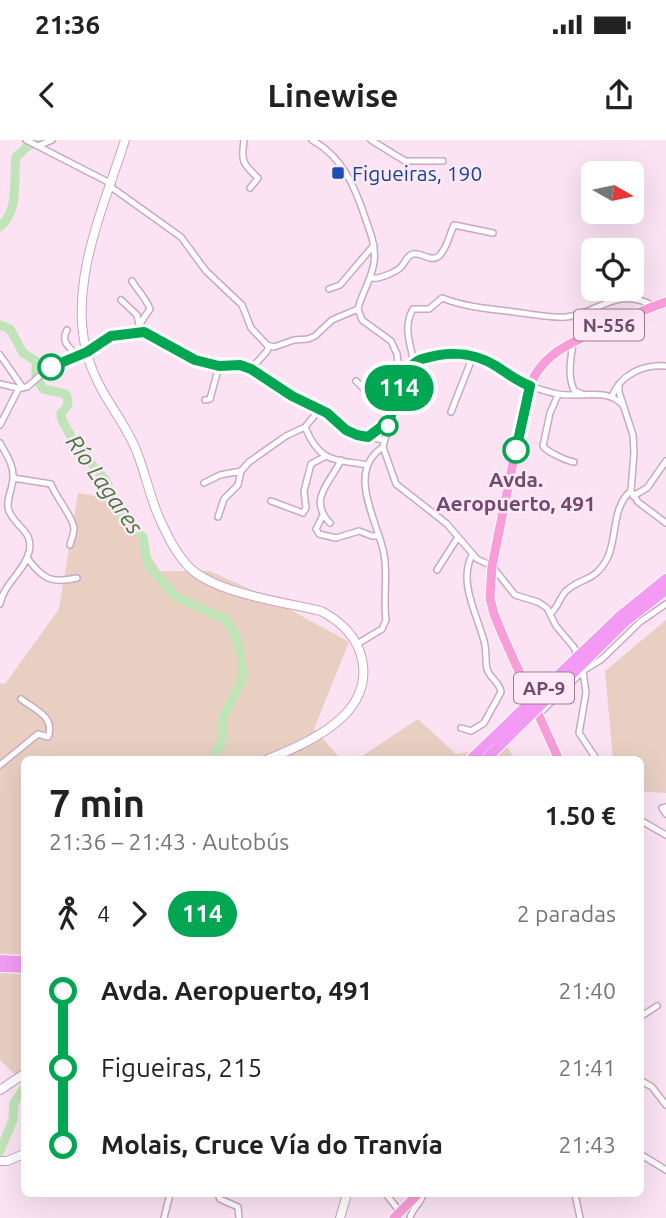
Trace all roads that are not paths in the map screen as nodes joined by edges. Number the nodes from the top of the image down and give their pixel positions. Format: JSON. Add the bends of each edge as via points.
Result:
{"nodes":[{"id":1,"x":52,"y":140,"type":"edge"},
{"id":2,"x":125,"y":140,"type":"edge"},
{"id":3,"x":244,"y":140,"type":"edge"},
{"id":4,"x":312,"y":140,"type":"edge"},
{"id":5,"x":371,"y":140,"type":"edge"},
{"id":6,"x":31,"y":143,"type":"edge"},
{"id":7,"x":443,"y":161,"type":"dead end"},
{"id":8,"x":111,"y":185,"type":"junction"},
{"id":9,"x":250,"y":188,"type":"dead end"},
{"id":10,"x":493,"y":233,"type":"dead end"},
{"id":11,"x":374,"y":245,"type":"junction"},
{"id":12,"x":371,"y":278,"type":"junction"},
{"id":13,"x":132,"y":281,"type":"dead end"},
{"id":14,"x":329,"y":289,"type":"dead end"},
{"id":15,"x":121,"y":300,"type":"dead end"},
{"id":16,"x":666,"y":302,"type":"edge"},
{"id":17,"x":654,"y":306,"type":"junction"},
{"id":18,"x":358,"y":309,"type":"junction"},
{"id":19,"x":139,"y":325,"type":"junction"},
{"id":20,"x":67,"y":330,"type":"dead end"},
{"id":21,"x":139,"y":332,"type":"junction"},
{"id":22,"x":573,"y":341,"type":"junction"},
{"id":23,"x":269,"y":346,"type":"junction"},
{"id":24,"x":87,"y":352,"type":"junction"},
{"id":25,"x":0,"y":355,"type":"edge"},
{"id":26,"x":78,"y":356,"type":"junction"},
{"id":27,"x":472,"y":356,"type":"junction"},
{"id":28,"x":414,"y":362,"type":"junction"},
{"id":29,"x":219,"y":366,"type":"junction"},
{"id":30,"x":666,"y":366,"type":"edge"},
{"id":31,"x":251,"y":369,"type":"junction"},
{"id":32,"x":400,"y":374,"type":"junction"},
{"id":33,"x":356,"y":381,"type":"dead end"},
{"id":34,"x":0,"y":384,"type":"edge"},
{"id":35,"x":619,"y":384,"type":"junction"},
{"id":36,"x":530,"y":386,"type":"junction"},
{"id":37,"x":21,"y":388,"type":"junction"},
{"id":38,"x":558,"y":395,"type":"junction"},
{"id":39,"x":587,"y":396,"type":"junction"},
{"id":40,"x":612,"y":396,"type":"junction"},
{"id":41,"x":205,"y":400,"type":"dead end"},
{"id":42,"x":396,"y":401,"type":"junction"},
{"id":43,"x":624,"y":407,"type":"junction"},
{"id":44,"x":320,"y":409,"type":"junction"},
{"id":45,"x":451,"y":412,"type":"dead end"},
{"id":46,"x":0,"y":425,"type":"edge"},
{"id":47,"x":388,"y":426,"type":"junction"},
{"id":48,"x":305,"y":427,"type":"junction"},
{"id":49,"x":368,"y":437,"type":"junction"},
{"id":50,"x":0,"y":443,"type":"edge"},
{"id":51,"x":383,"y":444,"type":"junction"},
{"id":52,"x":326,"y":456,"type":"junction"},
{"id":53,"x":341,"y":460,"type":"junction"},
{"id":54,"x":666,"y":461,"type":"edge"},
{"id":55,"x":574,"y":462,"type":"dead end"},
{"id":56,"x":368,"y":465,"type":"junction"},
{"id":57,"x":241,"y":471,"type":"junction"},
{"id":58,"x":13,"y":478,"type":"junction"},
{"id":59,"x":204,"y":483,"type":"dead end"},
{"id":60,"x":632,"y":494,"type":"junction"},
{"id":61,"x":271,"y":501,"type":"dead end"},
{"id":62,"x":323,"y":516,"type":"junction"},
{"id":63,"x":218,"y":517,"type":"dead end"},
{"id":64,"x":330,"y":523,"type":"dead end"},
{"id":65,"x":666,"y":523,"type":"edge"},
{"id":66,"x":378,"y":536,"type":"junction"},
{"id":67,"x":458,"y":537,"type":"junction"},
{"id":68,"x":70,"y":545,"type":"dead end"},
{"id":69,"x":472,"y":555,"type":"junction"},
{"id":70,"x":27,"y":558,"type":"junction"},
{"id":71,"x":492,"y":566,"type":"junction"},
{"id":72,"x":437,"y":570,"type":"dead end"},
{"id":73,"x":77,"y":578,"type":"dead end"},
{"id":74,"x":666,"y":579,"type":"edge"},
{"id":75,"x":666,"y":590,"type":"edge"},
{"id":76,"x":0,"y":604,"type":"edge"},
{"id":77,"x":666,"y":604,"type":"edge"},
{"id":78,"x":551,"y":613,"type":"junction"},
{"id":79,"x":622,"y":619,"type":"junction"},
{"id":80,"x":357,"y":644,"type":"junction"},
{"id":81,"x":584,"y":670,"type":"junction"},
{"id":82,"x":21,"y":699,"type":"dead end"},
{"id":83,"x":539,"y":714,"type":"junction"},
{"id":84,"x":461,"y":729,"type":"dead end"},
{"id":85,"x":284,"y":756,"type":"edge"},
{"id":86,"x":474,"y":756,"type":"edge"},
{"id":87,"x":489,"y":756,"type":"edge"},
{"id":88,"x":557,"y":756,"type":"edge"},
{"id":89,"x":594,"y":756,"type":"edge"},
{"id":90,"x":0,"y":765,"type":"edge"},
{"id":91,"x":666,"y":807,"type":"edge"},
{"id":92,"x":666,"y":814,"type":"edge"},
{"id":93,"x":644,"y":822,"type":"edge"},
{"id":94,"x":666,"y":835,"type":"edge"},
{"id":95,"x":0,"y":960,"type":"edge"},
{"id":96,"x":21,"y":961,"type":"edge"},
{"id":97,"x":0,"y":967,"type":"edge"},
{"id":98,"x":21,"y":968,"type":"edge"},
{"id":99,"x":657,"y":1006,"type":"dead end"},
{"id":100,"x":644,"y":1014,"type":"edge"},
{"id":101,"x":21,"y":1076,"type":"edge"},
{"id":102,"x":644,"y":1082,"type":"edge"},
{"id":103,"x":0,"y":1090,"type":"edge"},
{"id":104,"x":666,"y":1105,"type":"edge"},
{"id":105,"x":21,"y":1155,"type":"edge"},
{"id":106,"x":644,"y":1156,"type":"edge"},
{"id":107,"x":0,"y":1161,"type":"edge"},
{"id":108,"x":666,"y":1170,"type":"edge"},
{"id":109,"x":169,"y":1197,"type":"edge"},
{"id":110,"x":219,"y":1197,"type":"edge"},
{"id":111,"x":346,"y":1197,"type":"edge"},
{"id":112,"x":387,"y":1197,"type":"edge"},
{"id":113,"x":418,"y":1197,"type":"edge"},
{"id":114,"x":421,"y":1197,"type":"edge"},
{"id":115,"x":576,"y":1197,"type":"edge"},
{"id":116,"x":397,"y":1215,"type":"edge"},
{"id":117,"x":164,"y":1218,"type":"edge"},
{"id":118,"x":239,"y":1218,"type":"edge"},
{"id":119,"x":340,"y":1218,"type":"edge"},
{"id":120,"x":410,"y":1218,"type":"edge"},
{"id":121,"x":580,"y":1218,"type":"edge"}],
"edges":[{"from":1,"to":6,"type":"street"},
{"from":2,"to":8,"type":"main road"},
{"from":3,"to":9,"type":"street","via":[[242,159],[258,178]]},
{"from":4,"to":11,"type":"street","via":[[334,156],[352,181]]},
{"from":5,"to":7,"type":"street","via":[[405,161]]},
{"from":6,"to":8,"type":"street"},
{"from":8,"to":23,"type":"street","via":[[181,237],[206,271],[242,305],[255,334]]},
{"from":8,"to":24,"type":"main road","via":[[83,286]]},
{"from":10,"to":12,"type":"street","via":[[454,225],[438,257],[410,255],[399,269]]},
{"from":11,"to":12,"type":"street"},
{"from":11,"to":14,"type":"street","via":[[340,285]]},
{"from":12,"to":18,"type":"street"},
{"from":13,"to":19,"type":"street","via":[[150,309]]},
{"from":15,"to":19,"type":"street","via":[[137,315]]},
{"from":16,"to":17,"type":"main road","number":"N-556"},
{"from":17,"to":22,"type":"main road","number":"N-556"},
{"from":17,"to":28,"type":"street","via":[[616,299],[560,317],[471,307],[442,298],[429,309],[411,312],[407,327]]},
{"from":18,"to":23,"type":"street","via":[[332,320],[308,339]]},
{"from":18,"to":32,"type":"street","via":[[362,320],[391,341]]},
{"from":19,"to":21,"type":"street"},
{"from":20,"to":26,"type":"street","via":[[66,344]]},
{"from":21,"to":24,"type":"street","via":[[111,336]]},
{"from":21,"to":29,"type":"street","via":[[195,360]]},
{"from":22,"to":36,"type":"main road","number":"N-556","via":[[549,358]]},
{"from":22,"to":39,"type":"street","via":[[570,382],[574,390]]},
{"from":23,"to":31,"type":"street"},
{"from":24,"to":26,"type":"street"},
{"from":24,"to":80,"type":"main road","via":[[94,375],[137,452],[158,515],[189,567],[217,585],[321,611],[343,626]]},
{"from":25,"to":37,"type":"street"},
{"from":26,"to":37,"type":"street"},
{"from":27,"to":28,"type":"street","via":[[451,353]]},
{"from":27,"to":36,"type":"street"},
{"from":27,"to":45,"type":"street"},
{"from":28,"to":32,"type":"street"},
{"from":29,"to":31,"type":"street"},
{"from":29,"to":41,"type":"street","via":[[210,399]]},
{"from":30,"to":35,"type":"street","via":[[637,370]]},
{"from":31,"to":44,"type":"street"},
{"from":32,"to":42,"type":"street"},
{"from":33,"to":42,"type":"street","via":[[370,395]]},
{"from":34,"to":37,"type":"street"},
{"from":35,"to":40,"type":"street"},
{"from":35,"to":43,"type":"street"},
{"from":36,"to":38,"type":"street"},
{"from":36,"to":71,"type":"main road","number":"N-556"},
{"from":37,"to":46,"type":"street"},
{"from":38,"to":39,"type":"street"},
{"from":38,"to":55,"type":"street","via":[[544,446]]},
{"from":39,"to":40,"type":"street"},
{"from":40,"to":43,"type":"street"},
{"from":42,"to":47,"type":"street"},
{"from":43,"to":60,"type":"street","via":[[634,447]]},
{"from":44,"to":48,"type":"street"},
{"from":44,"to":49,"type":"street","via":[[346,430]]},
{"from":47,"to":49,"type":"street"},
{"from":47,"to":51,"type":"street"},
{"from":48,"to":52,"type":"street","via":[[311,442]]},
{"from":48,"to":57,"type":"street","via":[[255,456]]},
{"from":49,"to":51,"type":"street"},
{"from":50,"to":58,"type":"street"},
{"from":51,"to":56,"type":"street"},
{"from":51,"to":67,"type":"street","via":[[397,484]]},
{"from":52,"to":53,"type":"street"},
{"from":52,"to":61,"type":"street","via":[[311,464],[303,513]]},
{"from":53,"to":56,"type":"street"},
{"from":53,"to":62,"type":"street","via":[[324,488]]},
{"from":54,"to":60,"type":"street","via":[[647,488]]},
{"from":56,"to":66,"type":"street","via":[[365,483]]},
{"from":57,"to":59,"type":"street"},
{"from":57,"to":63,"type":"street","via":[[240,482],[224,499]]},
{"from":58,"to":68,"type":"street","via":[[51,484],[72,521]]},
{"from":58,"to":70,"type":"street","via":[[8,507],[29,535]]},
{"from":60,"to":65,"type":"street"},
{"from":60,"to":78,"type":"street","via":[[625,496],[603,565],[565,592]]},
{"from":62,"to":64,"type":"street"},
{"from":62,"to":66,"type":"street","via":[[316,529],[319,534],[336,538],[359,531]]},
{"from":66,"to":80,"type":"street","via":[[385,562],[385,625]]},
{"from":67,"to":69,"type":"street"},
{"from":67,"to":72,"type":"street"},
{"from":69,"to":71,"type":"street"},
{"from":69,"to":84,"type":"street","via":[[467,582],[488,671],[501,692],[484,723],[471,731]]},
{"from":70,"to":73,"type":"street","via":[[37,571],[59,582]]},
{"from":70,"to":76,"type":"street"},
{"from":71,"to":78,"type":"street","via":[[515,595],[538,602]]},
{"from":71,"to":83,"type":"main road","number":"N-556","via":[[489,587],[494,614]]},
{"from":74,"to":79,"type":"highway","number":"AP-9"},
{"from":75,"to":79,"type":"highway","number":"AP-9"},
{"from":77,"to":81,"type":"street"},
{"from":78,"to":81,"type":"street"},
{"from":79,"to":86,"type":"highway","number":"AP-9","bridge":true},
{"from":79,"to":87,"type":"highway","number":"AP-9","bridge":true},
{"from":80,"to":85,"type":"main road","via":[[363,674],[354,703],[326,730]]},
{"from":81,"to":83,"type":"street"},
{"from":81,"to":89,"type":"street","via":[[586,694],[578,727]]},
{"from":82,"to":90,"type":"street","via":[[37,709],[51,729],[48,737],[38,734]]},
{"from":83,"to":88,"type":"main road","number":"N-556"},
{"from":91,"to":92,"type":"street","via":[[662,808]]},
{"from":93,"to":94,"type":"street"},
{"from":95,"to":96,"type":"highway"},
{"from":97,"to":98,"type":"highway"},
{"from":99,"to":100,"type":"street"},
{"from":101,"to":103,"type":"main road"},
{"from":102,"to":104,"type":"street"},
{"from":105,"to":107,"type":"main road"},
{"from":106,"to":108,"type":"street"},
{"from":109,"to":117,"type":"street"},
{"from":110,"to":118,"type":"street","via":[[238,1207]]},
{"from":111,"to":119,"type":"main road"},
{"from":112,"to":116,"type":"street"},
{"from":113,"to":116,"type":"main road"},
{"from":114,"to":120,"type":"street"},
{"from":115,"to":121,"type":"street"}]}
